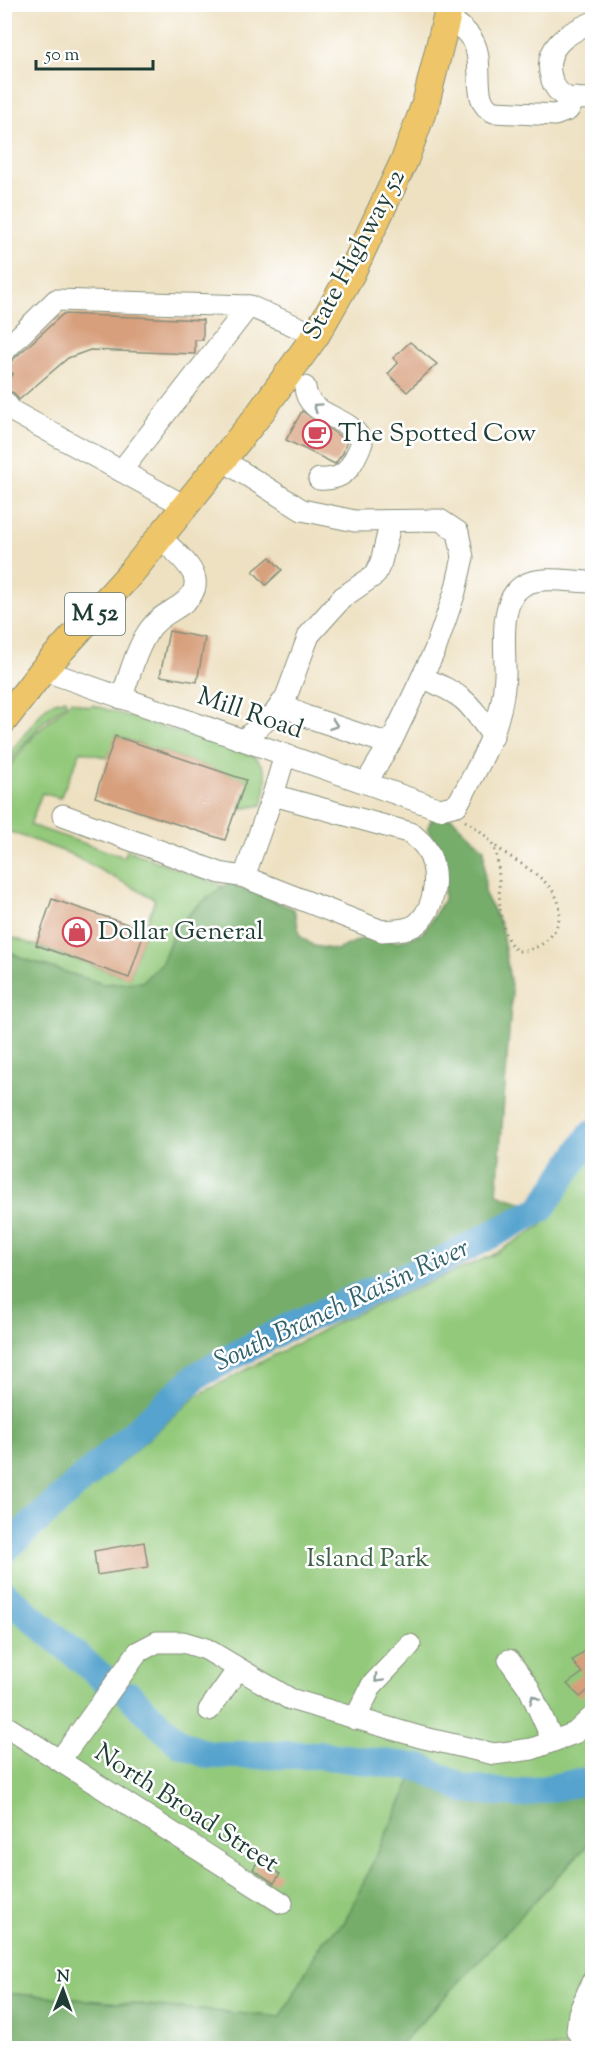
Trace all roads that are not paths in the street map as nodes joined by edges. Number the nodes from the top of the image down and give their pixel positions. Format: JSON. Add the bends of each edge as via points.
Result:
{"nodes":[{"id":1,"x":448,"y":10,"type":"edge"},
{"id":2,"x":592,"y":21,"type":"edge"},
{"id":3,"x":584,"y":98,"type":"edge"},
{"id":4,"x":249,"y":306,"type":"junction"},
{"id":5,"x":316,"y":335,"type":"junction"},
{"id":6,"x":4,"y":351,"type":"edge"},
{"id":7,"x":305,"y":387,"type":"dead end"},
{"id":8,"x":4,"y":401,"type":"edge"},
{"id":9,"x":221,"y":459,"type":"junction"},
{"id":10,"x":121,"y":471,"type":"junction"},
{"id":11,"x":319,"y":479,"type":"dead end"},
{"id":12,"x":183,"y":506,"type":"junction"},
{"id":13,"x":391,"y":521,"type":"junction"},
{"id":14,"x":159,"y":536,"type":"junction"},
{"id":15,"x":592,"y":582,"type":"edge"},
{"id":16,"x":43,"y":670,"type":"junction"},
{"id":17,"x":422,"y":676,"type":"junction"},
{"id":18,"x":121,"y":698,"type":"junction"},
{"id":19,"x":281,"y":704,"type":"junction"},
{"id":20,"x":4,"y":720,"type":"edge"},
{"id":21,"x":493,"y":736,"type":"junction"},
{"id":22,"x":243,"y":740,"type":"junction"},
{"id":23,"x":389,"y":744,"type":"junction"},
{"id":24,"x":285,"y":755,"type":"junction"},
{"id":25,"x":366,"y":783,"type":"junction"},
{"id":26,"x":273,"y":795,"type":"junction"},
{"id":27,"x":63,"y":815,"type":"dead end"},
{"id":28,"x":244,"y":877,"type":"junction"},
{"id":29,"x":410,"y":1645,"type":"dead end"},
{"id":30,"x":509,"y":1660,"type":"dead end"},
{"id":31,"x":238,"y":1669,"type":"junction"},
{"id":32,"x":209,"y":1710,"type":"dead end"},
{"id":33,"x":592,"y":1718,"type":"edge"},
{"id":34,"x":355,"y":1719,"type":"junction"},
{"id":35,"x":4,"y":1725,"type":"edge"},
{"id":36,"x":553,"y":1741,"type":"junction"},
{"id":37,"x":60,"y":1760,"type":"junction"},
{"id":38,"x":282,"y":1903,"type":"dead end"},
{"id":39,"x":592,"y":1982,"type":"edge"},
{"id":40,"x":573,"y":2040,"type":"edge"},
{"id":41,"x":590,"y":2049,"type":"edge"}],
"edges":[{"from":1,"to":3,"type":"street","via":[[475,44],[481,65],[480,101],[485,109],[555,115]]},
{"from":1,"to":5,"type":"main road","name":"State Highway 52","via":[[426,102],[405,159],[351,274]]},
{"from":2,"to":3,"type":"street","via":[[569,32],[554,47],[548,66],[553,86],[568,98]]},
{"from":4,"to":5,"type":"street"},
{"from":4,"to":6,"type":"street","via":[[56,300]]},
{"from":4,"to":10,"type":"street"},
{"from":5,"to":9,"type":"main road","name":"State Highway 52"},
{"from":11,"to":7,"type":"street","one_way":true,"via":[[334,480],[344,475],[362,443],[360,436],[339,420],[314,407],[306,398]]},
{"from":8,"to":10,"type":"street","via":[[12,411]]},
{"from":9,"to":12,"type":"main road","name":"State Highway 52"},
{"from":9,"to":13,"type":"street","via":[[302,510],[355,521]]},
{"from":10,"to":12,"type":"street"},
{"from":12,"to":14,"type":"main road","number":"M 52"},
{"from":13,"to":17,"type":"street","via":[[440,520],[458,532],[463,557],[455,592]]},
{"from":13,"to":19,"type":"street","via":[[375,575],[343,597],[309,635]]},
{"from":14,"to":16,"type":"main road","number":"M 52","via":[[131,573]]},
{"from":14,"to":18,"type":"street","via":[[195,573],[196,586],[192,595],[161,615],[148,631]]},
{"from":15,"to":21,"type":"street","via":[[536,581],[523,585],[510,597],[504,696]]},
{"from":16,"to":18,"type":"street","name":"Mill Road"},
{"from":16,"to":20,"type":"main road","number":"M 52"},
{"from":17,"to":21,"type":"street","via":[[459,693]]},
{"from":17,"to":23,"type":"street"},
{"from":18,"to":22,"type":"street","name":"Mill Road"},
{"from":19,"to":22,"type":"street"},
{"from":19,"to":23,"type":"street","one_way":true},
{"from":21,"to":25,"type":"street","name":"Mill Road","via":[[457,804],[447,807]]},
{"from":22,"to":24,"type":"street","name":"Mill Road"},
{"from":23,"to":25,"type":"street"},
{"from":24,"to":25,"type":"street","name":"Mill Road"},
{"from":24,"to":26,"type":"street"},
{"from":26,"to":28,"type":"street"},
{"from":26,"to":28,"type":"street","via":[[411,833],[427,848],[436,873],[430,905],[417,924],[382,931]]},
{"from":27,"to":28,"type":"street","via":[[220,873]]},
{"from":29,"to":34,"type":"street","one_way":true,"via":[[372,1685]]},
{"from":36,"to":30,"type":"street","one_way":true,"via":[[529,1688]]},
{"from":31,"to":32,"type":"street"},
{"from":31,"to":34,"type":"street","via":[[290,1699]]},
{"from":31,"to":37,"type":"street","name":"North Broad Street","via":[[206,1649],[183,1642],[157,1642],[138,1652]]},
{"from":33,"to":36,"type":"street","via":[[575,1733]]},
{"from":34,"to":36,"type":"street","via":[[494,1754],[532,1749]]},
{"from":35,"to":37,"type":"street","name":"North Broad Street"},
{"from":37,"to":38,"type":"street","name":"North Broad Street"},
{"from":39,"to":40,"type":"street"},
{"from":40,"to":41,"type":"street"}]}
